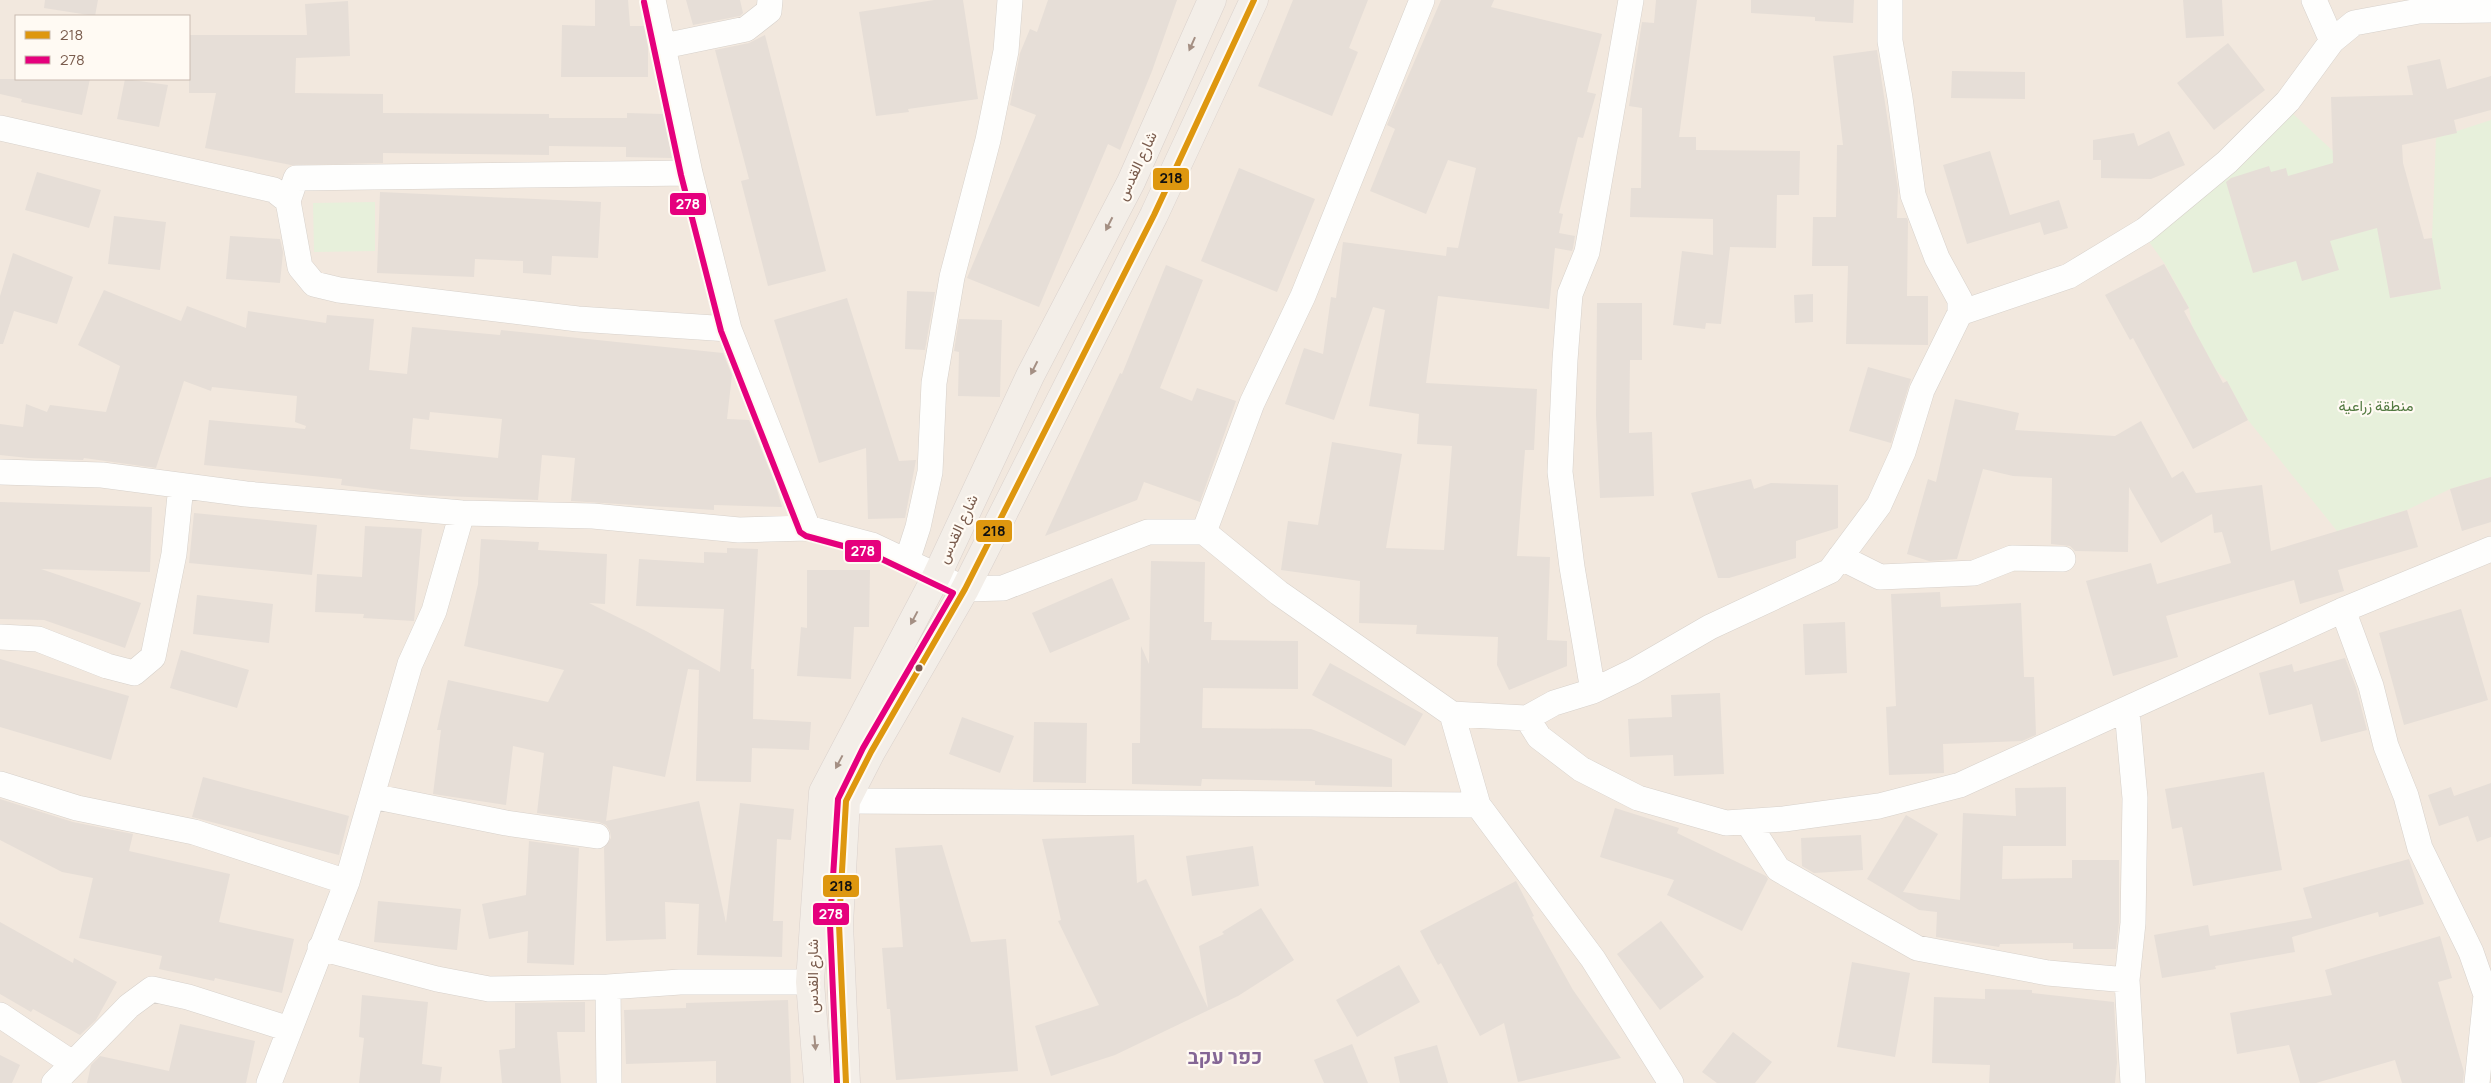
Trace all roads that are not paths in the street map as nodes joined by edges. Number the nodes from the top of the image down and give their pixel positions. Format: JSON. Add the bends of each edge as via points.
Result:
{"nodes":[{"id":1,"x":653,"y":0,"type":"edge"},
{"id":2,"x":770,"y":0,"type":"edge"},
{"id":3,"x":1010,"y":0,"type":"edge"},
{"id":4,"x":1211,"y":0,"type":"edge"},
{"id":5,"x":1254,"y":0,"type":"edge"},
{"id":6,"x":1422,"y":0,"type":"edge"},
{"id":7,"x":1631,"y":0,"type":"edge"},
{"id":8,"x":1890,"y":0,"type":"edge"},
{"id":9,"x":2314,"y":0,"type":"edge"},
{"id":10,"x":2491,"y":10,"type":"edge"},
{"id":11,"x":2332,"y":41,"type":"junction"},
{"id":12,"x":664,"y":46,"type":"junction"},
{"id":13,"x":0,"y":128,"type":"edge"},
{"id":14,"x":690,"y":173,"type":"junction"},
{"id":15,"x":288,"y":201,"type":"junction"},
{"id":16,"x":1960,"y":313,"type":"junction"},
{"id":17,"x":729,"y":329,"type":"junction"},
{"id":18,"x":0,"y":472,"type":"edge"},
{"id":19,"x":181,"y":486,"type":"junction"},
{"id":20,"x":462,"y":513,"type":"junction"},
{"id":21,"x":808,"y":528,"type":"junction"},
{"id":22,"x":1204,"y":532,"type":"junction"},
{"id":23,"x":2491,"y":549,"type":"edge"},
{"id":24,"x":1840,"y":557,"type":"junction"},
{"id":25,"x":2064,"y":559,"type":"dead end"},
{"id":26,"x":907,"y":561,"type":"junction"},
{"id":27,"x":936,"y":575,"type":"junction"},
{"id":28,"x":965,"y":589,"type":"junction"},
{"id":29,"x":2343,"y":610,"type":"junction"},
{"id":30,"x":0,"y":637,"type":"edge"},
{"id":31,"x":1593,"y":691,"type":"junction"},
{"id":32,"x":2127,"y":710,"type":"junction"},
{"id":33,"x":1452,"y":714,"type":"junction"},
{"id":34,"x":1527,"y":718,"type":"junction"},
{"id":35,"x":0,"y":784,"type":"edge"},
{"id":36,"x":372,"y":796,"type":"junction"},
{"id":37,"x":846,"y":800,"type":"junction"},
{"id":38,"x":1478,"y":805,"type":"junction"},
{"id":39,"x":1748,"y":823,"type":"junction"},
{"id":40,"x":597,"y":836,"type":"dead end"},
{"id":41,"x":347,"y":882,"type":"junction"},
{"id":42,"x":320,"y":948,"type":"junction"},
{"id":43,"x":2127,"y":980,"type":"junction"},
{"id":44,"x":810,"y":982,"type":"junction"},
{"id":45,"x":608,"y":988,"type":"junction"},
{"id":46,"x":0,"y":1016,"type":"edge"},
{"id":47,"x":289,"y":1029,"type":"junction"},
{"id":48,"x":72,"y":1063,"type":"junction"},
{"id":49,"x":54,"y":1083,"type":"edge"},
{"id":50,"x":269,"y":1083,"type":"edge"},
{"id":51,"x":610,"y":1083,"type":"edge"},
{"id":52,"x":818,"y":1083,"type":"edge"},
{"id":53,"x":846,"y":1083,"type":"edge"},
{"id":54,"x":1671,"y":1083,"type":"edge"},
{"id":55,"x":2133,"y":1083,"type":"edge"},
{"id":56,"x":2477,"y":1083,"type":"edge"}],
"edges":[{"from":1,"to":12,"type":"street"},
{"from":2,"to":12,"type":"street","via":[[769,11],[746,30]]},
{"from":3,"to":26,"type":"street","via":[[1006,51],[988,140],[952,278],[934,383],[930,472]]},
{"from":4,"to":27,"type":"main road","name":"شارع القدس","one_way":true,"via":[[1131,182],[1030,376]]},
{"from":5,"to":28,"type":"main road","name":"شارع القدس","via":[[1154,215]]},
{"from":6,"to":22,"type":"street","via":[[1303,296],[1252,403]]},
{"from":7,"to":31,"type":"street","via":[[1588,252],[1570,294],[1565,360],[1560,472]]},
{"from":8,"to":16,"type":"street","via":[[1890,41],[1913,195],[1936,258],[1960,300]]},
{"from":9,"to":11,"type":"street"},
{"from":10,"to":11,"type":"street","via":[[2419,11],[2354,23]]},
{"from":11,"to":16,"type":"street","via":[[2288,101],[2227,162],[2145,230],[2069,276]]},
{"from":12,"to":14,"type":"street"},
{"from":13,"to":15,"type":"street","via":[[274,190]]},
{"from":14,"to":15,"type":"street","via":[[296,178]]},
{"from":14,"to":17,"type":"street"},
{"from":15,"to":17,"type":"street","via":[[300,267],[314,284],[339,290],[578,319]]},
{"from":16,"to":24,"type":"street","via":[[1922,390],[1903,452],[1879,505]]},
{"from":17,"to":21,"type":"street"},
{"from":18,"to":19,"type":"street","via":[[102,475]]},
{"from":19,"to":20,"type":"street"},
{"from":19,"to":30,"type":"street","via":[[174,554],[153,656],[134,673],[38,640]]},
{"from":20,"to":21,"type":"street","via":[[593,516],[739,530]]},
{"from":20,"to":36,"type":"street","via":[[434,611],[410,664]]},
{"from":21,"to":26,"type":"street","via":[[872,545]]},
{"from":22,"to":28,"type":"street","via":[[1148,532],[1003,588]]},
{"from":22,"to":33,"type":"street","via":[[1280,593]]},
{"from":23,"to":29,"type":"street"},
{"from":24,"to":25,"type":"street","via":[[1880,577],[1974,573],[2012,558]]},
{"from":24,"to":31,"type":"street","via":[[1830,571],[1710,627]]},
{"from":26,"to":27,"type":"street"},
{"from":27,"to":28,"type":"street"},
{"from":27,"to":44,"type":"main road","name":"شارع القدس","one_way":true,"via":[[823,792]]},
{"from":28,"to":37,"type":"main road","name":"شارع القدس"},
{"from":29,"to":32,"type":"street"},
{"from":29,"to":56,"type":"street","via":[[2371,686],[2386,746],[2406,796],[2420,848],[2471,952],[2486,995]]},
{"from":31,"to":34,"type":"street","via":[[1554,703]]},
{"from":32,"to":39,"type":"street","via":[[1960,785],[1879,806]]},
{"from":32,"to":43,"type":"street","via":[[2135,798],[2133,923]]},
{"from":33,"to":34,"type":"street"},
{"from":33,"to":38,"type":"street"},
{"from":34,"to":39,"type":"street","via":[[1539,737],[1581,770],[1638,798],[1726,823]]},
{"from":35,"to":41,"type":"street","via":[[77,808],[194,832]]},
{"from":36,"to":40,"type":"street","via":[[506,823]]},
{"from":36,"to":41,"type":"street"},
{"from":37,"to":38,"type":"street"},
{"from":37,"to":53,"type":"main road","name":"شارع القدس","via":[[839,924]]},
{"from":38,"to":54,"type":"street","via":[[1593,959]]},
{"from":39,"to":43,"type":"street","via":[[1778,870],[1917,948],[2048,973]]},
{"from":41,"to":42,"type":"street"},
{"from":42,"to":45,"type":"street","via":[[437,979],[489,989]]},
{"from":42,"to":47,"type":"street"},
{"from":43,"to":55,"type":"street"},
{"from":44,"to":45,"type":"street","via":[[680,982]]},
{"from":44,"to":52,"type":"main road","name":"شارع القدس","one_way":true},
{"from":45,"to":51,"type":"street"},
{"from":46,"to":48,"type":"street"},
{"from":47,"to":48,"type":"street","via":[[152,989]]},
{"from":47,"to":50,"type":"street"},
{"from":48,"to":49,"type":"street"}]}
